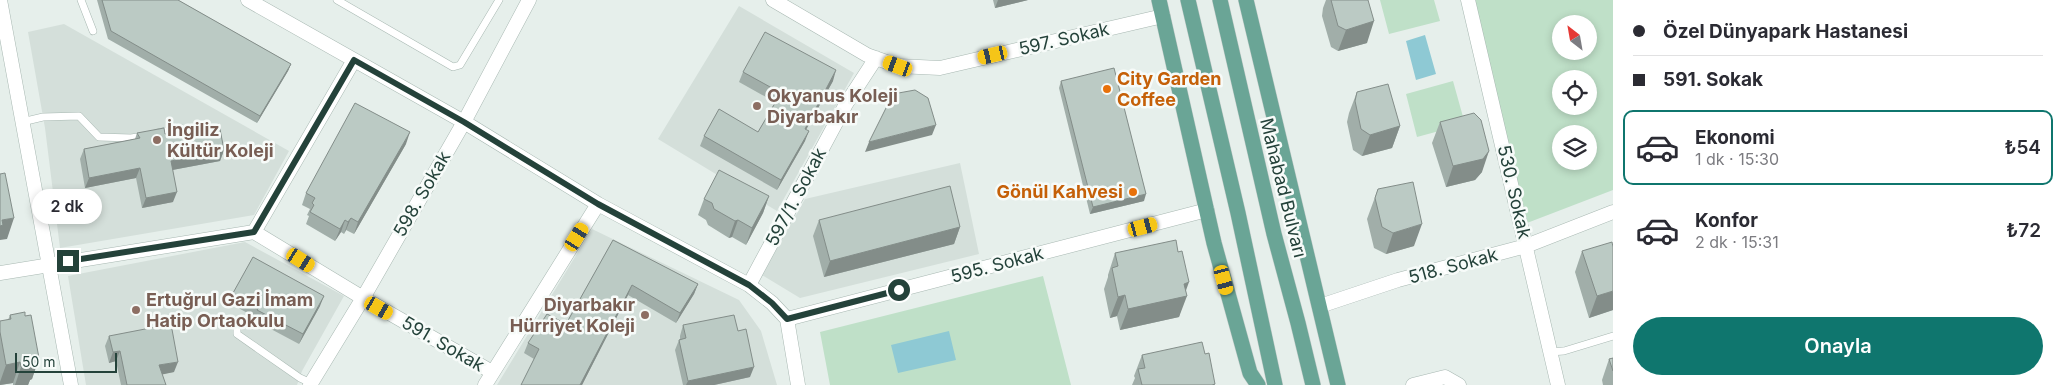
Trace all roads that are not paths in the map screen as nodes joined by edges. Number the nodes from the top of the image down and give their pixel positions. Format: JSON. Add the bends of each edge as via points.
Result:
{"nodes":[{"id":1,"x":0,"y":0,"type":"edge"},
{"id":2,"x":81,"y":0,"type":"edge"},
{"id":3,"x":248,"y":0,"type":"edge"},
{"id":4,"x":336,"y":0,"type":"edge"},
{"id":5,"x":499,"y":0,"type":"edge"},
{"id":6,"x":529,"y":0,"type":"edge"},
{"id":7,"x":773,"y":0,"type":"edge"},
{"id":8,"x":1159,"y":0,"type":"edge"},
{"id":9,"x":1188,"y":0,"type":"edge"},
{"id":10,"x":1220,"y":0,"type":"edge"},
{"id":11,"x":1246,"y":0,"type":"edge"},
{"id":12,"x":1468,"y":0,"type":"edge"},
{"id":13,"x":1163,"y":16,"type":"junction"},
{"id":14,"x":93,"y":31,"type":"dead end"},
{"id":15,"x":876,"y":58,"type":"junction"},
{"id":16,"x":354,"y":60,"type":"junction"},
{"id":17,"x":22,"y":122,"type":"junction"},
{"id":18,"x":464,"y":122,"type":"junction"},
{"id":19,"x":180,"y":128,"type":"dead end"},
{"id":20,"x":598,"y":204,"type":"junction"},
{"id":21,"x":1206,"y":210,"type":"junction"},
{"id":22,"x":1613,"y":212,"type":"edge"},
{"id":23,"x":254,"y":232,"type":"junction"},
{"id":24,"x":1526,"y":246,"type":"junction"},
{"id":25,"x":49,"y":264,"type":"junction"},
{"id":26,"x":0,"y":273,"type":"edge"},
{"id":27,"x":749,"y":285,"type":"junction"},
{"id":28,"x":363,"y":298,"type":"junction"},
{"id":29,"x":1320,"y":306,"type":"junction"},
{"id":30,"x":787,"y":319,"type":"junction"},
{"id":31,"x":237,"y":328,"type":"dead end"},
{"id":32,"x":1613,"y":336,"type":"edge"},
{"id":33,"x":1550,"y":352,"type":"junction"},
{"id":34,"x":492,"y":372,"type":"junction"},
{"id":35,"x":310,"y":384,"type":"edge"},
{"id":36,"x":71,"y":385,"type":"edge"},
{"id":37,"x":485,"y":385,"type":"edge"},
{"id":38,"x":798,"y":385,"type":"edge"},
{"id":39,"x":1258,"y":385,"type":"edge"},
{"id":40,"x":1274,"y":385,"type":"edge"},
{"id":41,"x":1312,"y":385,"type":"edge"},
{"id":42,"x":1338,"y":385,"type":"edge"},
{"id":43,"x":1413,"y":385,"type":"edge"},
{"id":44,"x":1459,"y":385,"type":"edge"},
{"id":45,"x":1558,"y":385,"type":"edge"}],
"edges":[{"from":1,"to":17,"type":"street"},
{"from":2,"to":14,"type":"lane"},
{"from":3,"to":16,"type":"street"},
{"from":4,"to":5,"type":"lane","via":[[453,67],[460,65]]},
{"from":6,"to":18,"type":"street","name":"598. Sokak"},
{"from":7,"to":15,"type":"street","name":"597. Sokak"},
{"from":8,"to":13,"type":"main road"},
{"from":9,"to":40,"type":"main road"},
{"from":10,"to":41,"type":"main road","name":"Mahabad Bulvarı"},
{"from":11,"to":29,"type":"main road"},
{"from":12,"to":24,"type":"street","name":"530. Sokak"},
{"from":13,"to":15,"type":"street","name":"597. Sokak","via":[[940,68],[898,66]]},
{"from":13,"to":21,"type":"main road"},
{"from":15,"to":27,"type":"street","name":"597/1. Sokak","via":[[846,104]]},
{"from":16,"to":18,"type":"street"},
{"from":16,"to":23,"type":"street"},
{"from":17,"to":19,"type":"lane","via":[[43,117],[79,116],[99,137],[115,138]]},
{"from":17,"to":25,"type":"street"},
{"from":18,"to":20,"type":"street"},
{"from":18,"to":28,"type":"street","name":"598. Sokak"},
{"from":20,"to":27,"type":"street"},
{"from":20,"to":34,"type":"street"},
{"from":21,"to":30,"type":"street","name":"595. Sokak"},
{"from":21,"to":39,"type":"main road","via":[[1250,373]]},
{"from":22,"to":24,"type":"street","name":"518. Sokak"},
{"from":23,"to":25,"type":"street"},
{"from":23,"to":28,"type":"street","name":"591. Sokak"},
{"from":24,"to":29,"type":"street","name":"518. Sokak","via":[[1398,280]]},
{"from":24,"to":33,"type":"street","name":"530. Sokak"},
{"from":25,"to":26,"type":"street"},
{"from":25,"to":36,"type":"street"},
{"from":27,"to":30,"type":"street"},
{"from":28,"to":34,"type":"street","name":"591. Sokak"},
{"from":28,"to":35,"type":"street","name":"598. Sokak"},
{"from":29,"to":42,"type":"main road"},
{"from":30,"to":38,"type":"street"},
{"from":31,"to":35,"type":"lane","via":[[238,334]]},
{"from":32,"to":33,"type":"lane"},
{"from":33,"to":45,"type":"street","name":"530. Sokak"},
{"from":34,"to":37,"type":"street"},
{"from":43,"to":44,"type":"street","via":[[1445,377]]}]}
